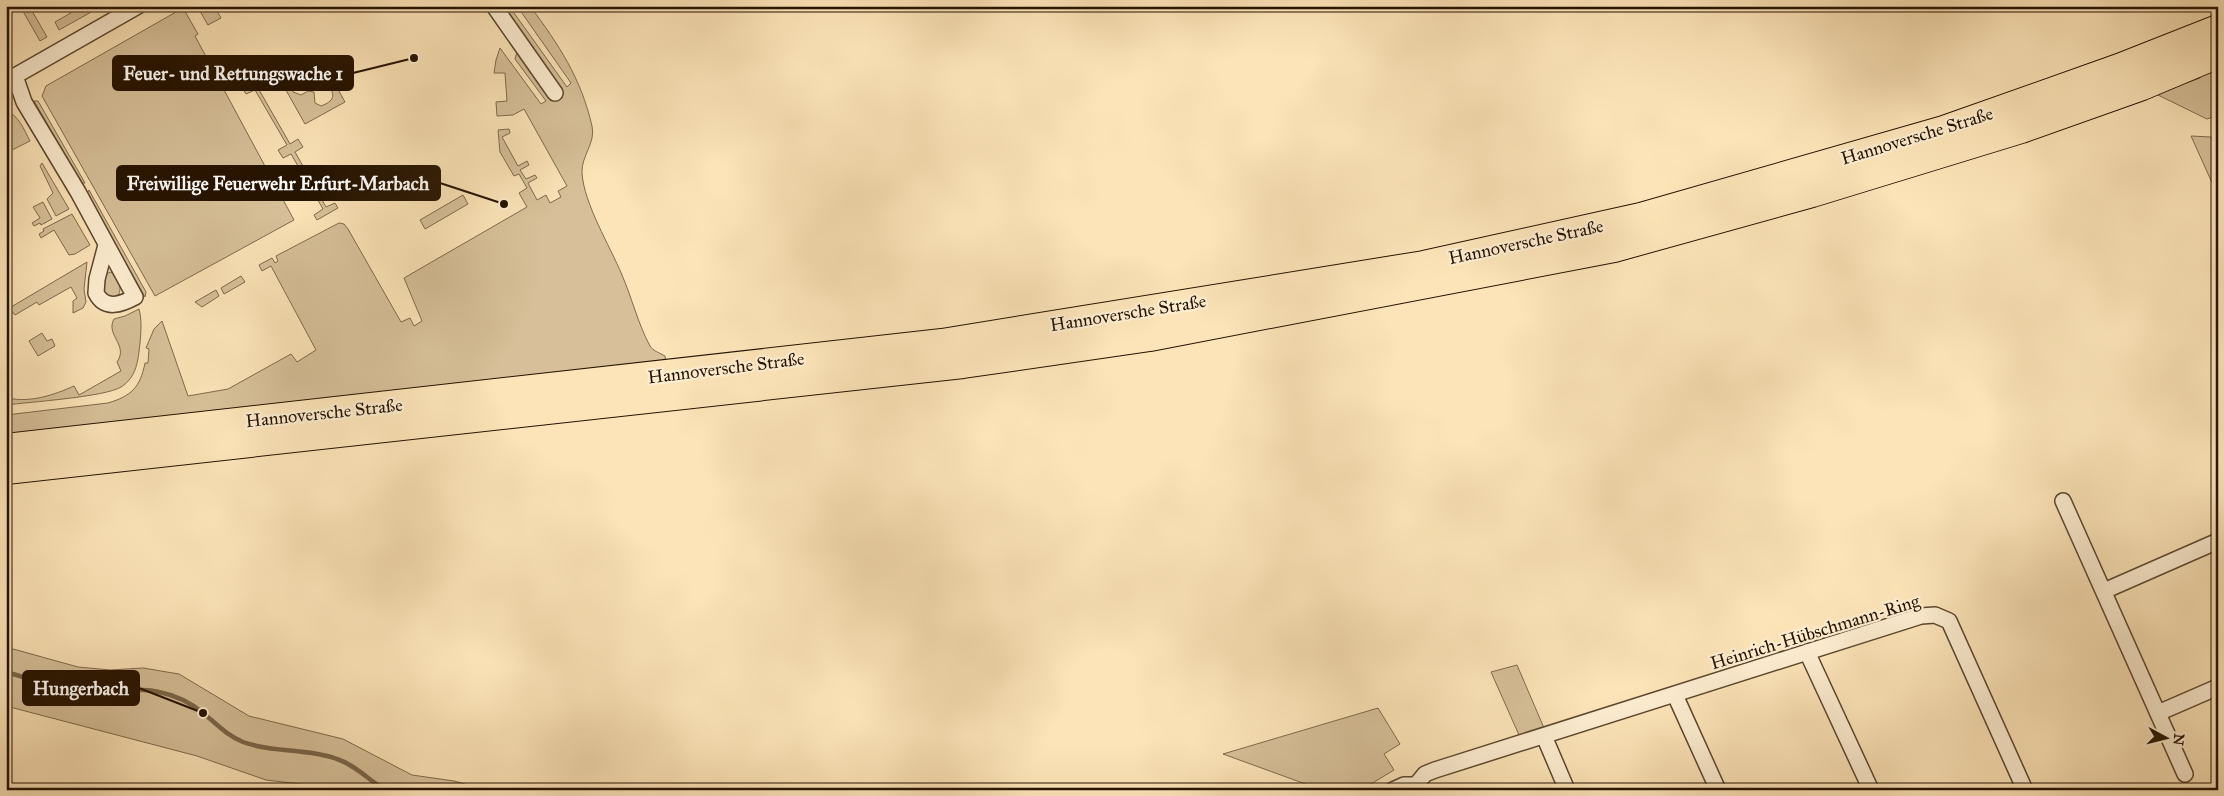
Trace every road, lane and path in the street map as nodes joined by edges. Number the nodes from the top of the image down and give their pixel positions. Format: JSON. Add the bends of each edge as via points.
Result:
{"nodes":[{"id":1,"x":138,"y":6,"type":"edge"},
{"id":2,"x":494,"y":6,"type":"edge"},
{"id":3,"x":2218,"y":28,"type":"edge"},
{"id":4,"x":2218,"y":54,"type":"edge"},
{"id":5,"x":11,"y":78,"type":"edge"},
{"id":6,"x":555,"y":93,"type":"dead end"},
{"id":7,"x":106,"y":245,"type":"dead end"},
{"id":8,"x":6,"y":448,"type":"edge"},
{"id":9,"x":6,"y":470,"type":"edge"},
{"id":10,"x":2063,"y":501,"type":"dead end"},
{"id":11,"x":2218,"y":541,"type":"edge"},
{"id":12,"x":2104,"y":590,"type":"junction"},
{"id":13,"x":1807,"y":652,"type":"junction"},
{"id":14,"x":2218,"y":687,"type":"edge"},
{"id":15,"x":1675,"y":695,"type":"junction"},
{"id":16,"x":2158,"y":713,"type":"junction"},
{"id":17,"x":1544,"y":736,"type":"junction"},
{"id":18,"x":2185,"y":774,"type":"dead end"},
{"id":19,"x":1419,"y":787,"type":"edge"},
{"id":20,"x":1394,"y":790,"type":"edge"},
{"id":21,"x":1567,"y":790,"type":"edge"},
{"id":22,"x":1718,"y":790,"type":"edge"},
{"id":23,"x":1871,"y":790,"type":"edge"},
{"id":24,"x":2024,"y":790,"type":"edge"}],
"edges":[{"from":1,"to":5,"type":"street"},
{"from":2,"to":6,"type":"street"},
{"from":3,"to":8,"type":"highway","name":"Hannoversche Straße","via":[[2120,68],[1944,130],[1641,217],[1424,265],[942,343]]},
{"from":4,"to":9,"type":"highway","name":"Hannoversche Straße","via":[[2142,86],[2021,129],[1812,194],[1614,248],[1150,337],[963,364]]},
{"from":5,"to":7,"type":"street"},
{"from":10,"to":12,"type":"street"},
{"from":11,"to":12,"type":"street"},
{"from":12,"to":16,"type":"street"},
{"from":13,"to":15,"type":"street","name":"Heinrich-Hübschmann-Ring"},
{"from":13,"to":23,"type":"street"},
{"from":13,"to":24,"type":"street","name":"Heinrich-Hübschmann-Ring","via":[[1921,616],[1935,615],[1949,621]]},
{"from":14,"to":16,"type":"street"},
{"from":15,"to":17,"type":"street","name":"Heinrich-Hübschmann-Ring"},
{"from":15,"to":22,"type":"street"},
{"from":16,"to":18,"type":"street"},
{"from":17,"to":19,"type":"street","name":"Heinrich-Hübschmann-Ring","via":[[1425,774]]},
{"from":17,"to":21,"type":"street"},
{"from":19,"to":20,"type":"street","name":"Heinrich-Hübschmann-Ring","via":[[1404,786]]}]}
